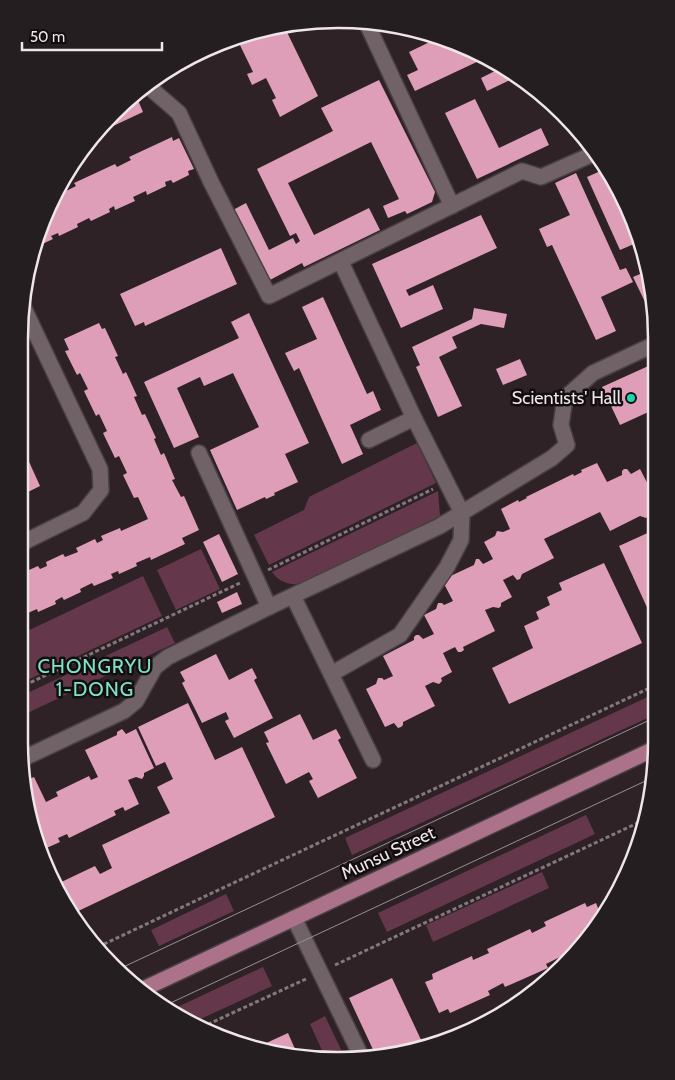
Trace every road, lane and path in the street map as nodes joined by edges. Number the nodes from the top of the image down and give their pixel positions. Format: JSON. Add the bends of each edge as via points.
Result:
{"nodes":[{"id":1,"x":369,"y":29,"type":"edge"},
{"id":2,"x":151,"y":90,"type":"edge"},
{"id":3,"x":588,"y":156,"type":"edge"},
{"id":4,"x":452,"y":206,"type":"junction"},
{"id":5,"x":341,"y":262,"type":"junction"},
{"id":6,"x":28,"y":317,"type":"edge"},
{"id":7,"x":648,"y":347,"type":"edge"},
{"id":8,"x":414,"y":418,"type":"junction"},
{"id":9,"x":369,"y":440,"type":"dead end"},
{"id":10,"x":199,"y":453,"type":"dead end"},
{"id":11,"x":446,"y":483,"type":"junction"},
{"id":12,"x":462,"y":513,"type":"junction"},
{"id":13,"x":28,"y":540,"type":"edge"},
{"id":14,"x":256,"y":576,"type":"junction"},
{"id":15,"x":293,"y":596,"type":"junction"},
{"id":16,"x":270,"y":607,"type":"junction"},
{"id":17,"x":331,"y":674,"type":"junction"},
{"id":18,"x":28,"y":684,"type":"edge"},
{"id":19,"x":648,"y":689,"type":"edge"},
{"id":20,"x":648,"y":752,"type":"edge"},
{"id":21,"x":28,"y":756,"type":"edge"},
{"id":22,"x":373,"y":760,"type":"dead end"},
{"id":23,"x":637,"y":823,"type":"edge"},
{"id":24,"x":294,"y":918,"type":"junction"},
{"id":25,"x":102,"y":945,"type":"edge"},
{"id":26,"x":320,"y":972,"type":"junction"},
{"id":27,"x":148,"y":987,"type":"edge"},
{"id":28,"x":208,"y":1024,"type":"edge"},
{"id":29,"x":359,"y":1052,"type":"edge"}],
"edges":[{"from":1,"to":4,"type":"street"},
{"from":2,"to":5,"type":"street","via":[[178,112],[269,296]]},
{"from":3,"to":4,"type":"street","via":[[541,177],[522,171]]},
{"from":4,"to":5,"type":"street"},
{"from":5,"to":8,"type":"street"},
{"from":6,"to":13,"type":"street","via":[[100,469],[101,490],[83,513]]},
{"from":7,"to":12,"type":"street","via":[[593,373],[565,398],[561,425],[567,445],[552,458]]},
{"from":8,"to":9,"type":"street"},
{"from":8,"to":11,"type":"street"},
{"from":10,"to":14,"type":"street"},
{"from":11,"to":12,"type":"street"},
{"from":11,"to":14,"type":"path"},
{"from":12,"to":15,"type":"street"},
{"from":12,"to":17,"type":"street","via":[[461,540],[400,635]]},
{"from":14,"to":16,"type":"street"},
{"from":14,"to":18,"type":"path"},
{"from":15,"to":16,"type":"street"},
{"from":15,"to":17,"type":"street"},
{"from":16,"to":21,"type":"street","via":[[155,667],[136,701],[124,711]]},
{"from":17,"to":22,"type":"street"},
{"from":19,"to":25,"type":"path"},
{"from":20,"to":24,"type":"main road","name":"Munsu Street"},
{"from":23,"to":26,"type":"path"},
{"from":24,"to":26,"type":"street"},
{"from":24,"to":27,"type":"main road","name":"Munsu Street"},
{"from":26,"to":28,"type":"path"},
{"from":26,"to":29,"type":"street"}]}
